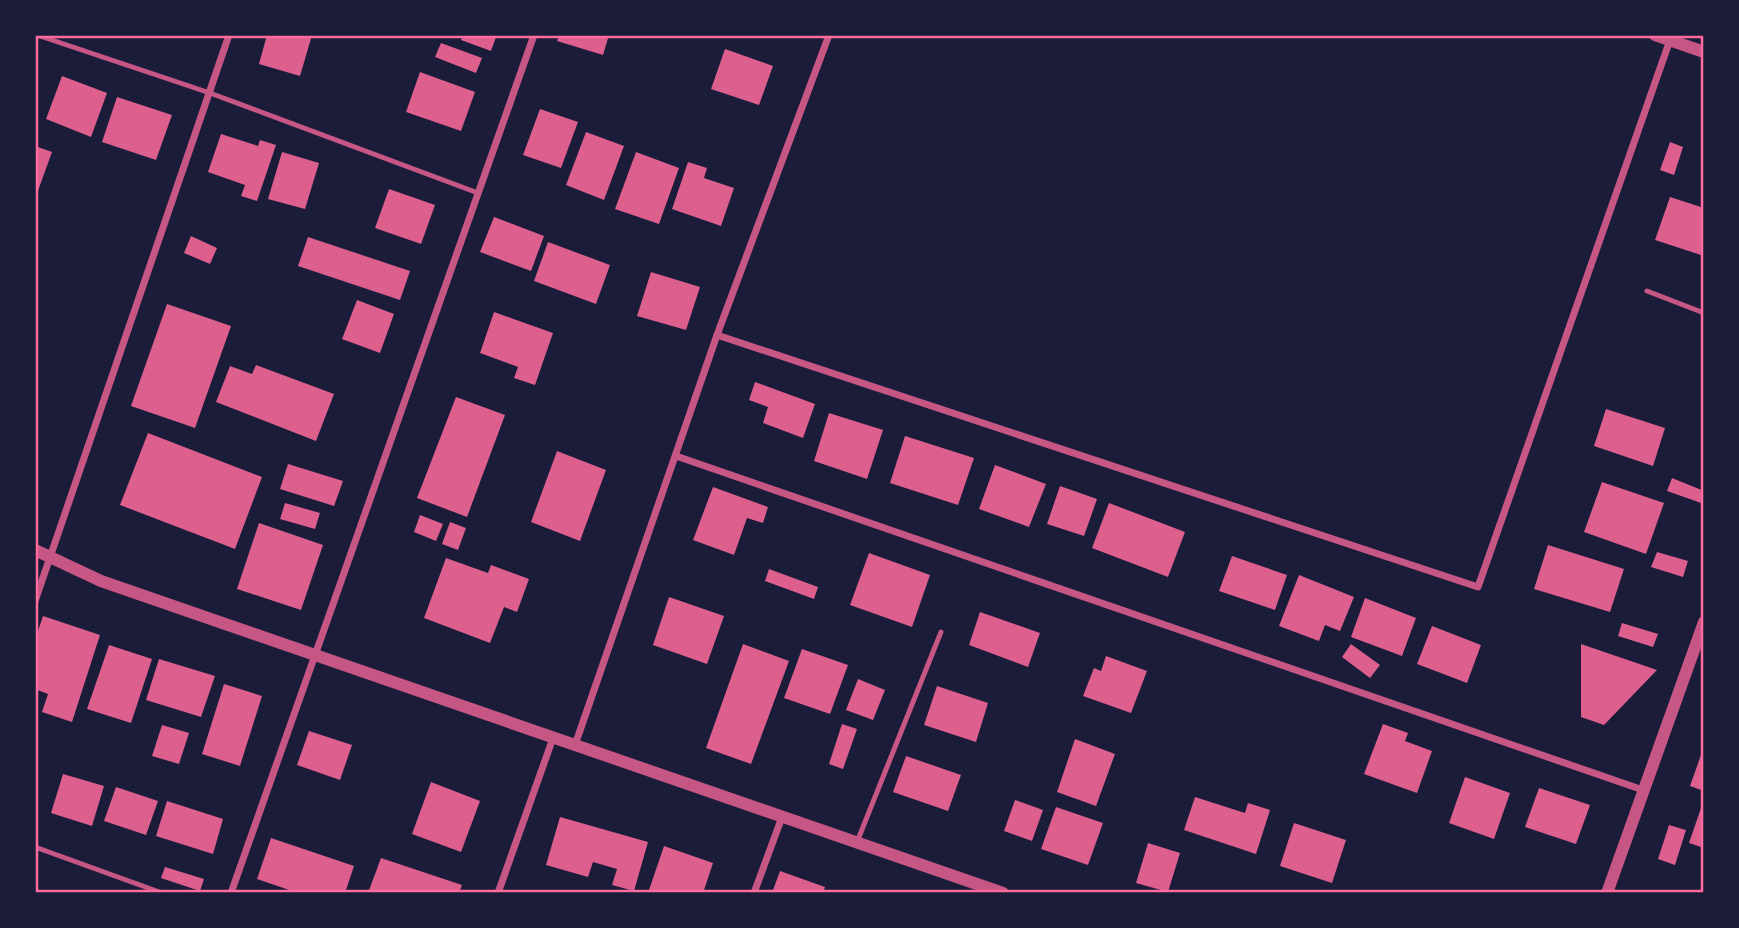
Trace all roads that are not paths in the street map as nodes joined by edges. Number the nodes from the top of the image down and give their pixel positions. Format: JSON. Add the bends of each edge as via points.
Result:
{"nodes":[{"id":1,"x":37,"y":35,"type":"edge"},
{"id":2,"x":229,"y":35,"type":"edge"},
{"id":3,"x":534,"y":35,"type":"edge"},
{"id":4,"x":829,"y":35,"type":"edge"},
{"id":5,"x":1655,"y":35,"type":"edge"},
{"id":6,"x":1670,"y":40,"type":"junction"},
{"id":7,"x":1704,"y":52,"type":"edge"},
{"id":8,"x":210,"y":93,"type":"junction"},
{"id":9,"x":478,"y":193,"type":"junction"},
{"id":10,"x":1647,"y":291,"type":"dead end"},
{"id":11,"x":1704,"y":313,"type":"edge"},
{"id":12,"x":718,"y":335,"type":"junction"},
{"id":13,"x":676,"y":456,"type":"junction"},
{"id":14,"x":35,"y":550,"type":"edge"},
{"id":15,"x":51,"y":555,"type":"junction"},
{"id":16,"x":35,"y":601,"type":"edge"},
{"id":17,"x":1704,"y":622,"type":"edge"},
{"id":18,"x":941,"y":632,"type":"dead end"},
{"id":19,"x":315,"y":655,"type":"junction"},
{"id":20,"x":553,"y":738,"type":"junction"},
{"id":21,"x":575,"y":745,"type":"junction"},
{"id":22,"x":1643,"y":790,"type":"junction"},
{"id":23,"x":782,"y":817,"type":"junction"},
{"id":24,"x":857,"y":842,"type":"junction"},
{"id":25,"x":35,"y":847,"type":"edge"},
{"id":26,"x":162,"y":893,"type":"edge"},
{"id":27,"x":231,"y":893,"type":"edge"},
{"id":28,"x":498,"y":893,"type":"edge"},
{"id":29,"x":754,"y":893,"type":"edge"},
{"id":30,"x":1003,"y":893,"type":"edge"},
{"id":31,"x":1607,"y":893,"type":"edge"}],
"edges":[{"from":1,"to":8,"type":"lane"},
{"from":2,"to":8,"type":"street"},
{"from":3,"to":9,"type":"street"},
{"from":4,"to":12,"type":"street"},
{"from":5,"to":6,"type":"street"},
{"from":6,"to":7,"type":"street"},
{"from":6,"to":12,"type":"street","via":[[1478,587]]},
{"from":8,"to":9,"type":"lane"},
{"from":8,"to":15,"type":"street"},
{"from":9,"to":19,"type":"street"},
{"from":10,"to":11,"type":"lane"},
{"from":12,"to":13,"type":"street"},
{"from":13,"to":21,"type":"street"},
{"from":13,"to":22,"type":"street"},
{"from":14,"to":15,"type":"street"},
{"from":15,"to":16,"type":"street"},
{"from":15,"to":19,"type":"street","via":[[101,581]]},
{"from":17,"to":22,"type":"street"},
{"from":18,"to":24,"type":"lane"},
{"from":19,"to":20,"type":"street"},
{"from":19,"to":27,"type":"street"},
{"from":20,"to":21,"type":"street"},
{"from":20,"to":28,"type":"street"},
{"from":21,"to":23,"type":"street"},
{"from":22,"to":31,"type":"street"},
{"from":23,"to":24,"type":"street"},
{"from":23,"to":29,"type":"street"},
{"from":24,"to":30,"type":"street"},
{"from":25,"to":26,"type":"lane"}]}
